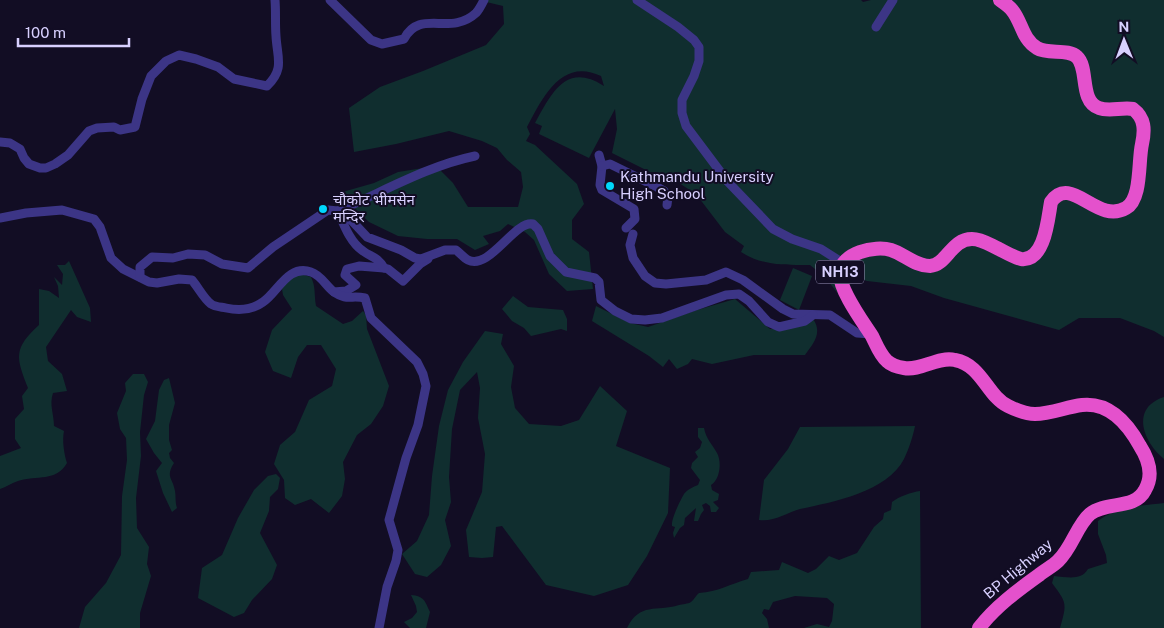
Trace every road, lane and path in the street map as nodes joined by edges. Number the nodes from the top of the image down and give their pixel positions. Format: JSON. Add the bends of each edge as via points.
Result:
{"nodes":[{"id":1,"x":275,"y":0,"type":"edge"},
{"id":2,"x":330,"y":0,"type":"edge"},
{"id":3,"x":484,"y":0,"type":"edge"},
{"id":4,"x":637,"y":0,"type":"edge"},
{"id":5,"x":893,"y":0,"type":"edge"},
{"id":6,"x":1000,"y":0,"type":"edge"},
{"id":7,"x":876,"y":27,"type":"dead end"},
{"id":8,"x":0,"y":142,"type":"edge"},
{"id":9,"x":599,"y":155,"type":"dead end"},
{"id":10,"x":475,"y":156,"type":"dead end"},
{"id":11,"x":602,"y":166,"type":"junction"},
{"id":12,"x":666,"y":205,"type":"dead end"},
{"id":13,"x":338,"y":211,"type":"junction"},
{"id":14,"x":0,"y":218,"type":"edge"},
{"id":15,"x":439,"y":252,"type":"junction"},
{"id":16,"x":843,"y":263,"type":"junction"},
{"id":17,"x":384,"y":268,"type":"junction"},
{"id":18,"x":140,"y":277,"type":"junction"},
{"id":19,"x":334,"y":292,"type":"junction"},
{"id":20,"x":813,"y":315,"type":"junction"},
{"id":21,"x":871,"y":334,"type":"junction"},
{"id":22,"x":380,"y":628,"type":"edge"},
{"id":23,"x":978,"y":628,"type":"edge"}],
"edges":[{"from":1,"to":8,"type":"street","via":[[280,63],[274,80],[267,86],[234,79],[218,67],[179,56],[166,61],[151,76],[135,127],[89,131],[68,155],[46,168],[29,164],[20,149]]},
{"from":2,"to":3,"type":"street","via":[[371,40],[382,44],[404,39],[416,25],[451,24],[467,19],[477,12]]},
{"from":4,"to":16,"type":"street","via":[[678,27],[699,47],[699,61],[682,100],[682,113],[686,126],[728,182],[773,229],[821,249]]},
{"from":5,"to":7,"type":"street"},
{"from":6,"to":16,"type":"highway","number":"NH13","via":[[1012,10],[1032,45],[1044,51],[1077,56],[1093,105],[1104,110],[1133,110],[1142,118],[1144,130],[1134,201],[1128,208],[1117,212],[1104,211],[1071,193],[1055,196],[1043,244],[1028,258],[1020,259],[975,239],[959,241],[938,264],[932,266],[883,248],[858,253]]},
{"from":9,"to":11,"type":"street"},
{"from":10,"to":13,"type":"street","via":[[408,179]]},
{"from":11,"to":12,"type":"street","via":[[610,164],[664,191],[668,196]]},
{"from":11,"to":20,"type":"street","via":[[602,190],[634,209],[635,219],[629,231],[630,245],[633,258],[645,276],[655,283],[666,284],[706,280],[726,272],[793,314]]},
{"from":13,"to":15,"type":"street","via":[[367,237],[414,258],[421,259]]},
{"from":13,"to":17,"type":"street","via":[[356,244]]},
{"from":13,"to":18,"type":"street","via":[[328,210],[248,268],[222,264],[205,255],[188,254],[173,258],[152,257],[140,267]]},
{"from":14,"to":18,"type":"street","via":[[62,210],[94,219],[111,258],[123,269]]},
{"from":15,"to":17,"type":"street","via":[[420,264],[403,281]]},
{"from":15,"to":20,"type":"street","via":[[456,250],[466,259],[478,260],[497,250],[519,228],[533,224],[550,256],[566,272],[595,278],[599,282],[601,300],[631,320],[662,318],[726,294],[739,294],[768,322],[779,327],[805,321]]},
{"from":16,"to":21,"type":"highway","name":"BP Highway","number":"NH13","via":[[842,284]]},
{"from":17,"to":19,"type":"street","via":[[359,266],[347,269],[345,275],[356,285],[346,291]]},
{"from":18,"to":19,"type":"street","via":[[157,284],[192,280],[211,304],[234,310],[250,309],[264,302],[282,281],[298,270],[318,275]]},
{"from":19,"to":22,"type":"street","via":[[342,297],[365,298],[371,318],[417,362],[426,386],[418,425],[388,520],[398,550],[387,586]]},
{"from":20,"to":21,"type":"street","via":[[830,315],[857,333]]},
{"from":21,"to":23,"type":"highway","name":"BP Highway","number":"NH13","via":[[886,360],[893,365],[907,368],[955,360],[976,370],[1004,404],[1019,411],[1050,413],[1083,405],[1110,410],[1132,431],[1150,466],[1142,496],[1091,513],[1061,558],[993,611]]}]}
